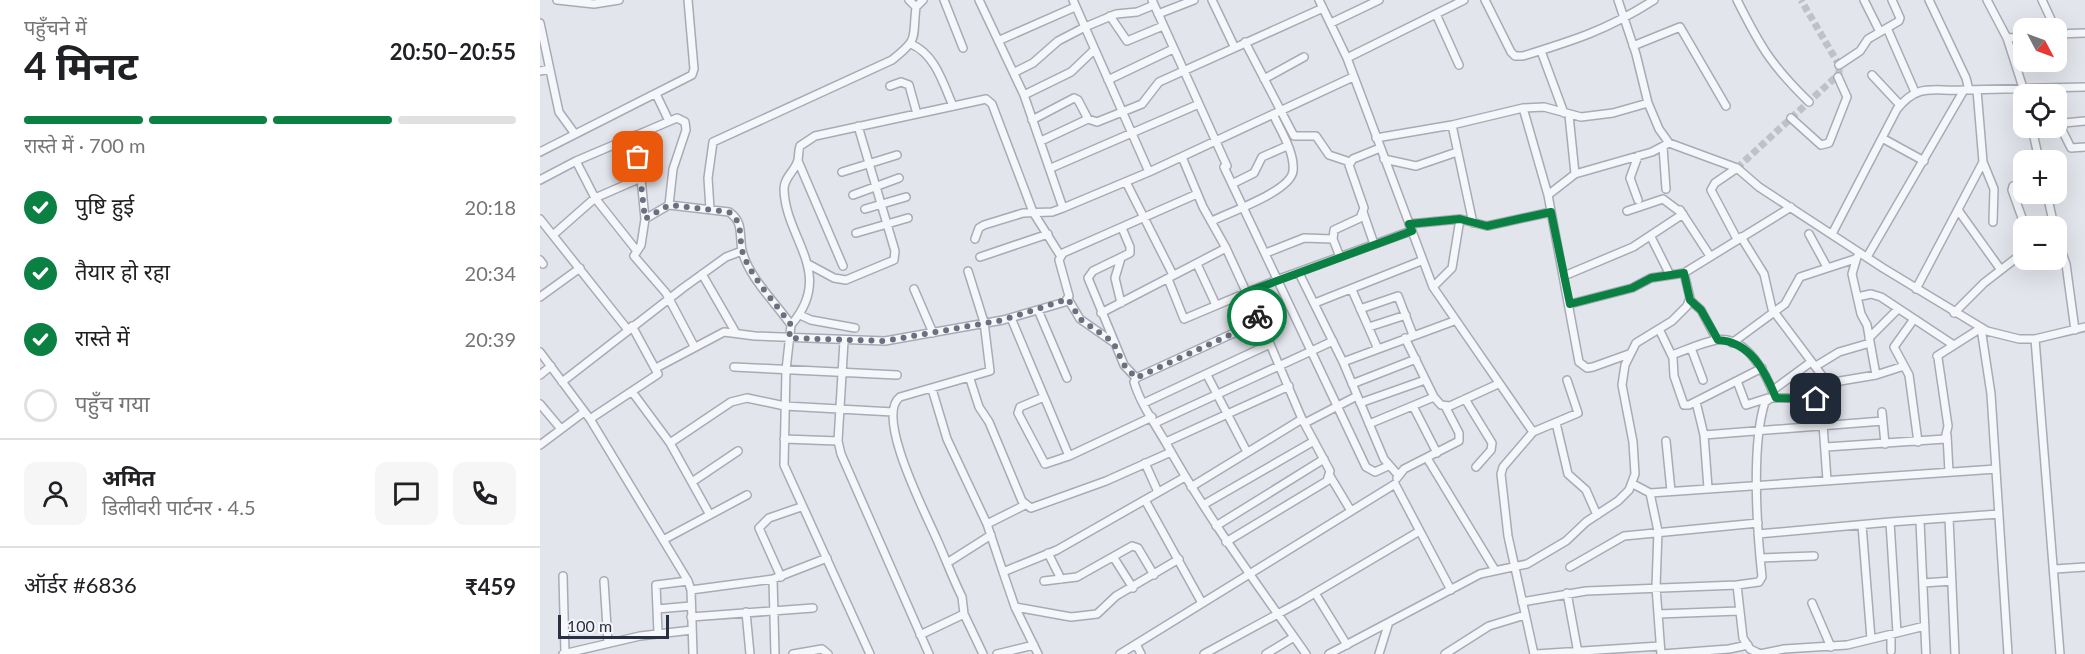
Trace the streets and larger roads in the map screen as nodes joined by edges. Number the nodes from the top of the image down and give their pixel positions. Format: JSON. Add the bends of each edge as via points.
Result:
{"nodes":[{"id":1,"x":557,"y":0,"type":"edge"},
{"id":2,"x":619,"y":0,"type":"edge"},
{"id":3,"x":688,"y":0,"type":"edge"},
{"id":4,"x":909,"y":0,"type":"edge"},
{"id":5,"x":923,"y":0,"type":"edge"},
{"id":6,"x":944,"y":0,"type":"edge"},
{"id":7,"x":979,"y":0,"type":"edge"},
{"id":8,"x":1194,"y":0,"type":"edge"},
{"id":9,"x":1212,"y":0,"type":"edge"},
{"id":10,"x":1320,"y":0,"type":"edge"},
{"id":11,"x":1379,"y":0,"type":"edge"},
{"id":12,"x":1464,"y":0,"type":"edge"},
{"id":13,"x":1485,"y":0,"type":"edge"},
{"id":14,"x":1618,"y":0,"type":"edge"},
{"id":15,"x":1654,"y":0,"type":"edge"},
{"id":16,"x":1737,"y":0,"type":"edge"},
{"id":17,"x":1864,"y":0,"type":"edge"},
{"id":18,"x":1893,"y":0,"type":"edge"},
{"id":19,"x":1929,"y":0,"type":"edge"},
{"id":20,"x":1987,"y":0,"type":"edge"},
{"id":21,"x":2042,"y":0,"type":"edge"},
{"id":22,"x":1075,"y":2,"type":"edge"},
{"id":23,"x":1153,"y":3,"type":"edge"},
{"id":24,"x":1367,"y":3,"type":"edge"},
{"id":25,"x":915,"y":7,"type":"junction"},
{"id":26,"x":1323,"y":8,"type":"junction"},
{"id":27,"x":1158,"y":14,"type":"junction"},
{"id":28,"x":1436,"y":14,"type":"junction"},
{"id":29,"x":1110,"y":16,"type":"junction"},
{"id":30,"x":2050,"y":18,"type":"edge"},
{"id":31,"x":1624,"y":20,"type":"junction"},
{"id":32,"x":540,"y":23,"type":"edge"},
{"id":33,"x":1330,"y":23,"type":"junction"},
{"id":34,"x":1163,"y":26,"type":"junction"},
{"id":35,"x":1084,"y":27,"type":"junction"},
{"id":36,"x":1884,"y":30,"type":"junction"},
{"id":37,"x":2067,"y":32,"type":"edge"},
{"id":38,"x":2085,"y":33,"type":"edge"},
{"id":39,"x":2007,"y":38,"type":"junction"},
{"id":40,"x":2013,"y":38,"type":"edge"},
{"id":41,"x":1000,"y":40,"type":"junction"},
{"id":42,"x":1245,"y":42,"type":"junction"},
{"id":43,"x":910,"y":44,"type":"junction"},
{"id":44,"x":1234,"y":46,"type":"junction"},
{"id":45,"x":1633,"y":46,"type":"junction"},
{"id":46,"x":963,"y":48,"type":"dead end"},
{"id":47,"x":1173,"y":49,"type":"junction"},
{"id":48,"x":1094,"y":50,"type":"junction"},
{"id":49,"x":1541,"y":51,"type":"junction"},
{"id":50,"x":1304,"y":57,"type":"dead end"},
{"id":51,"x":1347,"y":58,"type":"junction"},
{"id":52,"x":1459,"y":65,"type":"dead end"},
{"id":53,"x":1839,"y":65,"type":"dead end"},
{"id":54,"x":549,"y":69,"type":"junction"},
{"id":55,"x":1183,"y":70,"type":"junction"},
{"id":56,"x":540,"y":71,"type":"edge"},
{"id":57,"x":1015,"y":72,"type":"junction"},
{"id":58,"x":1872,"y":75,"type":"dead end"},
{"id":59,"x":1353,"y":77,"type":"junction"},
{"id":60,"x":1838,"y":77,"type":"dead end"},
{"id":61,"x":1264,"y":79,"type":"junction"},
{"id":62,"x":1108,"y":80,"type":"junction"},
{"id":63,"x":2022,"y":84,"type":"edge"},
{"id":64,"x":890,"y":86,"type":"dead end"},
{"id":65,"x":2085,"y":87,"type":"edge"},
{"id":66,"x":2067,"y":88,"type":"edge"},
{"id":67,"x":1970,"y":90,"type":"junction"},
{"id":68,"x":1915,"y":92,"type":"junction"},
{"id":69,"x":2013,"y":92,"type":"edge"},
{"id":70,"x":656,"y":94,"type":"junction"},
{"id":71,"x":1024,"y":95,"type":"junction"},
{"id":72,"x":1809,"y":102,"type":"dead end"},
{"id":73,"x":1648,"y":103,"type":"junction"},
{"id":74,"x":1199,"y":104,"type":"junction"},
{"id":75,"x":1900,"y":105,"type":"junction"},
{"id":76,"x":953,"y":106,"type":"junction"},
{"id":77,"x":1726,"y":106,"type":"dead end"},
{"id":78,"x":1523,"y":108,"type":"junction"},
{"id":79,"x":1122,"y":111,"type":"junction"},
{"id":80,"x":1277,"y":112,"type":"junction"},
{"id":81,"x":917,"y":114,"type":"junction"},
{"id":82,"x":1567,"y":114,"type":"junction"},
{"id":83,"x":1791,"y":118,"type":"dead end"},
{"id":84,"x":1088,"y":119,"type":"junction"},
{"id":85,"x":1032,"y":120,"type":"junction"},
{"id":86,"x":669,"y":121,"type":"junction"},
{"id":87,"x":2085,"y":121,"type":"edge"},
{"id":88,"x":1452,"y":125,"type":"junction"},
{"id":89,"x":858,"y":126,"type":"junction"},
{"id":90,"x":574,"y":134,"type":"junction"},
{"id":91,"x":1132,"y":134,"type":"junction"},
{"id":92,"x":636,"y":135,"type":"junction"},
{"id":93,"x":1376,"y":138,"type":"junction"},
{"id":94,"x":1882,"y":138,"type":"junction"},
{"id":95,"x":1041,"y":141,"type":"junction"},
{"id":96,"x":1217,"y":141,"type":"junction"},
{"id":97,"x":1666,"y":145,"type":"junction"},
{"id":98,"x":1287,"y":146,"type":"junction"},
{"id":99,"x":2085,"y":147,"type":"edge"},
{"id":100,"x":1380,"y":148,"type":"junction"},
{"id":101,"x":540,"y":152,"type":"edge"},
{"id":102,"x":1457,"y":152,"type":"junction"},
{"id":103,"x":897,"y":155,"type":"dead end"},
{"id":104,"x":1638,"y":156,"type":"junction"},
{"id":105,"x":1182,"y":157,"type":"junction"},
{"id":106,"x":1384,"y":159,"type":"junction"},
{"id":107,"x":798,"y":160,"type":"junction"},
{"id":108,"x":576,"y":161,"type":"junction"},
{"id":109,"x":1924,"y":161,"type":"junction"},
{"id":110,"x":1350,"y":162,"type":"junction"},
{"id":111,"x":1983,"y":162,"type":"junction"},
{"id":112,"x":869,"y":164,"type":"junction"},
{"id":113,"x":1050,"y":168,"type":"junction"},
{"id":114,"x":1737,"y":168,"type":"junction"},
{"id":115,"x":842,"y":172,"type":"dead end"},
{"id":116,"x":1149,"y":172,"type":"junction"},
{"id":117,"x":1575,"y":174,"type":"junction"},
{"id":118,"x":641,"y":178,"type":"junction"},
{"id":119,"x":899,"y":178,"type":"dead end"},
{"id":120,"x":540,"y":180,"type":"edge"},
{"id":121,"x":1126,"y":182,"type":"junction"},
{"id":122,"x":1232,"y":184,"type":"junction"},
{"id":123,"x":875,"y":186,"type":"junction"},
{"id":124,"x":1666,"y":189,"type":"dead end"},
{"id":125,"x":1197,"y":194,"type":"junction"},
{"id":126,"x":853,"y":195,"type":"dead end"},
{"id":127,"x":1548,"y":195,"type":"junction"},
{"id":128,"x":906,"y":197,"type":"dead end"},
{"id":129,"x":595,"y":198,"type":"junction"},
{"id":130,"x":1638,"y":200,"type":"dead end"},
{"id":131,"x":1673,"y":201,"type":"dead end"},
{"id":132,"x":669,"y":205,"type":"junction"},
{"id":133,"x":881,"y":205,"type":"junction"},
{"id":134,"x":1243,"y":206,"type":"junction"},
{"id":135,"x":1791,"y":207,"type":"junction"},
{"id":136,"x":1064,"y":208,"type":"junction"},
{"id":137,"x":710,"y":209,"type":"junction"},
{"id":138,"x":866,"y":209,"type":"dead end"},
{"id":139,"x":1958,"y":210,"type":"junction"},
{"id":140,"x":1627,"y":211,"type":"dead end"},
{"id":141,"x":1034,"y":212,"type":"junction"},
{"id":142,"x":1363,"y":212,"type":"junction"},
{"id":143,"x":1551,"y":212,"type":"junction"},
{"id":144,"x":1683,"y":214,"type":"junction"},
{"id":145,"x":908,"y":218,"type":"dead end"},
{"id":146,"x":1144,"y":218,"type":"junction"},
{"id":147,"x":540,"y":219,"type":"edge"},
{"id":148,"x":645,"y":219,"type":"junction"},
{"id":149,"x":1460,"y":219,"type":"junction"},
{"id":150,"x":1212,"y":221,"type":"junction"},
{"id":151,"x":1993,"y":222,"type":"dead end"},
{"id":152,"x":1473,"y":223,"type":"junction"},
{"id":153,"x":886,"y":225,"type":"junction"},
{"id":154,"x":1410,"y":227,"type":"junction"},
{"id":155,"x":1122,"y":228,"type":"junction"},
{"id":156,"x":856,"y":233,"type":"dead end"},
{"id":157,"x":1048,"y":234,"type":"junction"},
{"id":158,"x":1809,"y":234,"type":"dead end"},
{"id":159,"x":1832,"y":234,"type":"junction"},
{"id":160,"x":553,"y":235,"type":"junction"},
{"id":161,"x":1651,"y":237,"type":"junction"},
{"id":162,"x":1739,"y":238,"type":"junction"},
{"id":163,"x":975,"y":239,"type":"dead end"},
{"id":164,"x":1333,"y":239,"type":"junction"},
{"id":165,"x":1374,"y":244,"type":"junction"},
{"id":166,"x":1226,"y":248,"type":"junction"},
{"id":167,"x":637,"y":251,"type":"junction"},
{"id":168,"x":742,"y":251,"type":"junction"},
{"id":169,"x":1266,"y":253,"type":"junction"},
{"id":170,"x":1060,"y":255,"type":"junction"},
{"id":171,"x":1710,"y":256,"type":"junction"},
{"id":172,"x":1858,"y":256,"type":"junction"},
{"id":173,"x":980,"y":257,"type":"dead end"},
{"id":174,"x":1340,"y":257,"type":"junction"},
{"id":175,"x":1867,"y":257,"type":"junction"},
{"id":176,"x":1121,"y":258,"type":"junction"},
{"id":177,"x":1421,"y":261,"type":"junction"},
{"id":178,"x":2013,"y":261,"type":"edge"},
{"id":179,"x":808,"y":264,"type":"junction"},
{"id":180,"x":1197,"y":264,"type":"junction"},
{"id":181,"x":843,"y":266,"type":"dead end"},
{"id":182,"x":1827,"y":267,"type":"junction"},
{"id":183,"x":580,"y":268,"type":"junction"},
{"id":184,"x":2001,"y":270,"type":"junction"},
{"id":185,"x":2067,"y":270,"type":"edge"},
{"id":186,"x":968,"y":271,"type":"dead end"},
{"id":187,"x":1299,"y":273,"type":"junction"},
{"id":188,"x":1684,"y":273,"type":"junction"},
{"id":189,"x":702,"y":274,"type":"junction"},
{"id":190,"x":1671,"y":275,"type":"junction"},
{"id":191,"x":1564,"y":276,"type":"junction"},
{"id":192,"x":1170,"y":277,"type":"junction"},
{"id":193,"x":1279,"y":279,"type":"junction"},
{"id":194,"x":1433,"y":287,"type":"junction"},
{"id":195,"x":1916,"y":289,"type":"junction"},
{"id":196,"x":914,"y":290,"type":"dead end"},
{"id":197,"x":1352,"y":290,"type":"junction"},
{"id":198,"x":1247,"y":292,"type":"junction"},
{"id":199,"x":540,"y":297,"type":"edge"},
{"id":200,"x":1857,"y":297,"type":"junction"},
{"id":201,"x":669,"y":298,"type":"junction"},
{"id":202,"x":1068,"y":299,"type":"junction"},
{"id":203,"x":1690,"y":300,"type":"junction"},
{"id":204,"x":1121,"y":303,"type":"junction"},
{"id":205,"x":1315,"y":303,"type":"junction"},
{"id":206,"x":1570,"y":304,"type":"junction"},
{"id":207,"x":1216,"y":305,"type":"junction"},
{"id":208,"x":1360,"y":309,"type":"junction"},
{"id":209,"x":1898,"y":309,"type":"junction"},
{"id":210,"x":1038,"y":310,"type":"junction"},
{"id":211,"x":1775,"y":312,"type":"junction"},
{"id":212,"x":1101,"y":313,"type":"junction"},
{"id":213,"x":1954,"y":313,"type":"junction"},
{"id":214,"x":800,"y":315,"type":"junction"},
{"id":215,"x":1406,"y":315,"type":"junction"},
{"id":216,"x":1011,"y":318,"type":"junction"},
{"id":217,"x":1914,"y":320,"type":"junction"},
{"id":218,"x":1260,"y":321,"type":"junction"},
{"id":219,"x":1454,"y":321,"type":"junction"},
{"id":220,"x":984,"y":322,"type":"junction"},
{"id":221,"x":791,"y":325,"type":"junction"},
{"id":222,"x":1369,"y":327,"type":"junction"},
{"id":223,"x":2085,"y":327,"type":"edge"},
{"id":224,"x":630,"y":328,"type":"junction"},
{"id":225,"x":855,"y":328,"type":"dead end"},
{"id":226,"x":1981,"y":328,"type":"junction"},
{"id":227,"x":1659,"y":329,"type":"junction"},
{"id":228,"x":2075,"y":330,"type":"junction"},
{"id":229,"x":736,"y":333,"type":"junction"},
{"id":230,"x":933,"y":333,"type":"junction"},
{"id":231,"x":1413,"y":335,"type":"junction"},
{"id":232,"x":789,"y":338,"type":"junction"},
{"id":233,"x":1405,"y":338,"type":"junction"},
{"id":234,"x":2035,"y":339,"type":"junction"},
{"id":235,"x":1718,"y":340,"type":"junction"},
{"id":236,"x":1870,"y":340,"type":"junction"},
{"id":237,"x":844,"y":341,"type":"junction"},
{"id":238,"x":1113,"y":342,"type":"junction"},
{"id":239,"x":1333,"y":342,"type":"junction"},
{"id":240,"x":1732,"y":343,"type":"junction"},
{"id":241,"x":1270,"y":344,"type":"junction"},
{"id":242,"x":1952,"y":344,"type":"dead end"},
{"id":243,"x":694,"y":346,"type":"junction"},
{"id":244,"x":1691,"y":348,"type":"junction"},
{"id":245,"x":1378,"y":349,"type":"junction"},
{"id":246,"x":1312,"y":351,"type":"junction"},
{"id":247,"x":540,"y":352,"type":"edge"},
{"id":248,"x":1629,"y":354,"type":"junction"},
{"id":249,"x":1672,"y":355,"type":"junction"},
{"id":250,"x":1416,"y":360,"type":"junction"},
{"id":251,"x":1343,"y":362,"type":"junction"},
{"id":252,"x":1279,"y":364,"type":"junction"},
{"id":253,"x":1813,"y":364,"type":"junction"},
{"id":254,"x":551,"y":366,"type":"junction"},
{"id":255,"x":1904,"y":366,"type":"junction"},
{"id":256,"x":734,"y":367,"type":"dead end"},
{"id":257,"x":656,"y":368,"type":"junction"},
{"id":258,"x":1762,"y":368,"type":"junction"},
{"id":259,"x":786,"y":370,"type":"junction"},
{"id":260,"x":844,"y":373,"type":"junction"},
{"id":261,"x":540,"y":375,"type":"edge"},
{"id":262,"x":897,"y":375,"type":"dead end"},
{"id":263,"x":1207,"y":375,"type":"junction"},
{"id":264,"x":1876,"y":375,"type":"junction"},
{"id":265,"x":1067,"y":378,"type":"dead end"},
{"id":266,"x":1136,"y":378,"type":"junction"},
{"id":267,"x":970,"y":379,"type":"junction"},
{"id":268,"x":1425,"y":380,"type":"junction"},
{"id":269,"x":1567,"y":380,"type":"dead end"},
{"id":270,"x":1703,"y":380,"type":"dead end"},
{"id":271,"x":1737,"y":381,"type":"junction"},
{"id":272,"x":562,"y":382,"type":"junction"},
{"id":273,"x":1352,"y":384,"type":"junction"},
{"id":274,"x":1498,"y":384,"type":"junction"},
{"id":275,"x":1289,"y":386,"type":"junction"},
{"id":276,"x":932,"y":389,"type":"junction"},
{"id":277,"x":1832,"y":389,"type":"junction"},
{"id":278,"x":633,"y":393,"type":"junction"},
{"id":279,"x":1217,"y":393,"type":"junction"},
{"id":280,"x":1772,"y":395,"type":"junction"},
{"id":281,"x":1044,"y":397,"type":"junction"},
{"id":282,"x":1434,"y":397,"type":"junction"},
{"id":283,"x":1465,"y":399,"type":"junction"},
{"id":284,"x":1359,"y":400,"type":"junction"},
{"id":285,"x":1696,"y":402,"type":"junction"},
{"id":286,"x":1144,"y":403,"type":"junction"},
{"id":287,"x":785,"y":406,"type":"junction"},
{"id":288,"x":1413,"y":406,"type":"junction"},
{"id":289,"x":1445,"y":406,"type":"junction"},
{"id":290,"x":1336,"y":407,"type":"junction"},
{"id":291,"x":541,"y":408,"type":"edge"},
{"id":292,"x":841,"y":410,"type":"junction"},
{"id":293,"x":892,"y":411,"type":"junction"},
{"id":294,"x":584,"y":412,"type":"junction"},
{"id":295,"x":1882,"y":412,"type":"dead end"},
{"id":296,"x":1227,"y":414,"type":"junction"},
{"id":297,"x":590,"y":419,"type":"junction"},
{"id":298,"x":1154,"y":420,"type":"junction"},
{"id":299,"x":1303,"y":421,"type":"junction"},
{"id":300,"x":1883,"y":421,"type":"junction"},
{"id":301,"x":1556,"y":423,"type":"junction"},
{"id":302,"x":1369,"y":424,"type":"junction"},
{"id":303,"x":1823,"y":424,"type":"junction"},
{"id":304,"x":561,"y":429,"type":"junction"},
{"id":305,"x":1760,"y":431,"type":"junction"},
{"id":306,"x":1533,"y":432,"type":"junction"},
{"id":307,"x":1704,"y":435,"type":"junction"},
{"id":308,"x":1947,"y":435,"type":"junction"},
{"id":309,"x":784,"y":439,"type":"junction"},
{"id":310,"x":838,"y":441,"type":"junction"},
{"id":311,"x":1314,"y":441,"type":"junction"},
{"id":312,"x":1666,"y":441,"type":"dead end"},
{"id":313,"x":1166,"y":442,"type":"junction"},
{"id":314,"x":1918,"y":442,"type":"junction"},
{"id":315,"x":670,"y":443,"type":"junction"},
{"id":316,"x":1885,"y":444,"type":"junction"},
{"id":317,"x":540,"y":445,"type":"edge"},
{"id":318,"x":1826,"y":447,"type":"junction"},
{"id":319,"x":738,"y":451,"type":"dead end"},
{"id":320,"x":1171,"y":452,"type":"junction"},
{"id":321,"x":1247,"y":452,"type":"junction"},
{"id":322,"x":1437,"y":453,"type":"junction"},
{"id":323,"x":1069,"y":456,"type":"junction"},
{"id":324,"x":1427,"y":458,"type":"junction"},
{"id":325,"x":1324,"y":459,"type":"junction"},
{"id":326,"x":1145,"y":463,"type":"junction"},
{"id":327,"x":1388,"y":466,"type":"junction"},
{"id":328,"x":1476,"y":467,"type":"dead end"},
{"id":329,"x":1996,"y":469,"type":"junction"},
{"id":330,"x":1949,"y":472,"type":"junction"},
{"id":331,"x":1398,"y":475,"type":"junction"},
{"id":332,"x":1330,"y":476,"type":"junction"},
{"id":333,"x":1185,"y":477,"type":"junction"},
{"id":334,"x":1827,"y":480,"type":"junction"},
{"id":335,"x":692,"y":482,"type":"junction"},
{"id":336,"x":1395,"y":484,"type":"junction"},
{"id":337,"x":1633,"y":484,"type":"junction"},
{"id":338,"x":1757,"y":485,"type":"junction"},
{"id":339,"x":1191,"y":487,"type":"junction"},
{"id":340,"x":1708,"y":488,"type":"junction"},
{"id":341,"x":1671,"y":491,"type":"junction"},
{"id":342,"x":1158,"y":492,"type":"junction"},
{"id":343,"x":1650,"y":493,"type":"junction"},
{"id":344,"x":747,"y":495,"type":"dead end"},
{"id":345,"x":1145,"y":500,"type":"junction"},
{"id":346,"x":1025,"y":505,"type":"junction"},
{"id":347,"x":1203,"y":505,"type":"junction"},
{"id":348,"x":801,"y":507,"type":"junction"},
{"id":349,"x":1351,"y":511,"type":"junction"},
{"id":350,"x":1999,"y":514,"type":"junction"},
{"id":351,"x":710,"y":515,"type":"junction"},
{"id":352,"x":1597,"y":515,"type":"junction"},
{"id":353,"x":1949,"y":518,"type":"junction"},
{"id":354,"x":1920,"y":521,"type":"junction"},
{"id":355,"x":1890,"y":522,"type":"junction"},
{"id":356,"x":1758,"y":523,"type":"junction"},
{"id":357,"x":987,"y":524,"type":"junction"},
{"id":358,"x":1862,"y":525,"type":"junction"},
{"id":359,"x":1216,"y":526,"type":"junction"},
{"id":360,"x":1658,"y":531,"type":"junction"},
{"id":361,"x":1418,"y":532,"type":"junction"},
{"id":362,"x":1758,"y":534,"type":"junction"},
{"id":363,"x":991,"y":535,"type":"junction"},
{"id":364,"x":663,"y":540,"type":"junction"},
{"id":365,"x":1226,"y":542,"type":"junction"},
{"id":366,"x":1048,"y":553,"type":"junction"},
{"id":367,"x":1814,"y":556,"type":"dead end"},
{"id":368,"x":827,"y":558,"type":"junction"},
{"id":369,"x":1114,"y":558,"type":"junction"},
{"id":370,"x":1760,"y":558,"type":"junction"},
{"id":371,"x":1179,"y":559,"type":"junction"},
{"id":372,"x":947,"y":563,"type":"junction"},
{"id":373,"x":1570,"y":567,"type":"dead end"},
{"id":374,"x":2085,"y":567,"type":"edge"},
{"id":375,"x":1515,"y":569,"type":"junction"},
{"id":376,"x":2055,"y":569,"type":"junction"},
{"id":377,"x":1495,"y":570,"type":"junction"},
{"id":378,"x":1003,"y":572,"type":"junction"},
{"id":379,"x":1250,"y":573,"type":"junction"},
{"id":380,"x":1154,"y":575,"type":"junction"},
{"id":381,"x":563,"y":576,"type":"dead end"},
{"id":382,"x":781,"y":577,"type":"junction"},
{"id":383,"x":773,"y":579,"type":"junction"},
{"id":384,"x":1061,"y":579,"type":"junction"},
{"id":385,"x":604,"y":581,"type":"dead end"},
{"id":386,"x":688,"y":581,"type":"junction"},
{"id":387,"x":1044,"y":581,"type":"dead end"},
{"id":388,"x":1952,"y":581,"type":"junction"},
{"id":389,"x":1923,"y":583,"type":"junction"},
{"id":390,"x":1737,"y":585,"type":"junction"},
{"id":391,"x":1656,"y":587,"type":"junction"},
{"id":392,"x":1133,"y":588,"type":"junction"},
{"id":393,"x":691,"y":590,"type":"junction"},
{"id":394,"x":1450,"y":590,"type":"junction"},
{"id":395,"x":1315,"y":593,"type":"junction"},
{"id":396,"x":1567,"y":594,"type":"junction"},
{"id":397,"x":1522,"y":602,"type":"junction"},
{"id":398,"x":1202,"y":603,"type":"junction"},
{"id":399,"x":1812,"y":603,"type":"dead end"},
{"id":400,"x":691,"y":606,"type":"junction"},
{"id":401,"x":1014,"y":607,"type":"junction"},
{"id":402,"x":813,"y":608,"type":"dead end"},
{"id":403,"x":657,"y":609,"type":"junction"},
{"id":404,"x":773,"y":610,"type":"junction"},
{"id":405,"x":1739,"y":611,"type":"junction"},
{"id":406,"x":746,"y":612,"type":"junction"},
{"id":407,"x":1278,"y":613,"type":"junction"},
{"id":408,"x":964,"y":614,"type":"junction"},
{"id":409,"x":1658,"y":614,"type":"junction"},
{"id":410,"x":1525,"y":615,"type":"junction"},
{"id":411,"x":691,"y":617,"type":"junction"},
{"id":412,"x":1388,"y":625,"type":"junction"},
{"id":413,"x":1925,"y":626,"type":"junction"},
{"id":414,"x":692,"y":630,"type":"junction"},
{"id":415,"x":658,"y":633,"type":"junction"},
{"id":416,"x":1894,"y":634,"type":"junction"},
{"id":417,"x":920,"y":635,"type":"junction"},
{"id":418,"x":1294,"y":637,"type":"junction"},
{"id":419,"x":1871,"y":639,"type":"junction"},
{"id":420,"x":608,"y":643,"type":"junction"},
{"id":421,"x":1136,"y":644,"type":"junction"},
{"id":422,"x":1034,"y":645,"type":"junction"},
{"id":423,"x":1347,"y":645,"type":"junction"},
{"id":424,"x":1660,"y":645,"type":"junction"},
{"id":425,"x":1748,"y":645,"type":"junction"},
{"id":426,"x":1831,"y":647,"type":"junction"},
{"id":427,"x":1891,"y":651,"type":"dead end"},
{"id":428,"x":1577,"y":653,"type":"edge"},
{"id":429,"x":564,"y":654,"type":"edge"},
{"id":430,"x":693,"y":654,"type":"edge"},
{"id":431,"x":750,"y":654,"type":"edge"},
{"id":432,"x":776,"y":654,"type":"edge"},
{"id":433,"x":793,"y":654,"type":"edge"},
{"id":434,"x":828,"y":654,"type":"edge"},
{"id":435,"x":870,"y":654,"type":"edge"},
{"id":436,"x":929,"y":654,"type":"edge"},
{"id":437,"x":983,"y":654,"type":"edge"},
{"id":438,"x":997,"y":654,"type":"edge"},
{"id":439,"x":1038,"y":654,"type":"edge"},
{"id":440,"x":1120,"y":654,"type":"edge"},
{"id":441,"x":1141,"y":654,"type":"edge"},
{"id":442,"x":1204,"y":654,"type":"edge"},
{"id":443,"x":1266,"y":654,"type":"edge"},
{"id":444,"x":1306,"y":654,"type":"edge"},
{"id":445,"x":1329,"y":654,"type":"edge"},
{"id":446,"x":1379,"y":654,"type":"edge"},
{"id":447,"x":1445,"y":654,"type":"edge"},
{"id":448,"x":1535,"y":654,"type":"edge"},
{"id":449,"x":1661,"y":654,"type":"edge"},
{"id":450,"x":1926,"y":654,"type":"edge"},
{"id":451,"x":1955,"y":654,"type":"edge"},
{"id":452,"x":2008,"y":654,"type":"edge"},
{"id":453,"x":2060,"y":654,"type":"edge"}],
"edges":[{"from":1,"to":2,"type":"street","via":[[594,4]]},
{"from":3,"to":70,"type":"street","via":[[694,69],[685,80]]},
{"from":4,"to":25,"type":"street"},
{"from":5,"to":25,"type":"street"},
{"from":6,"to":46,"type":"street"},
{"from":7,"to":41,"type":"street"},
{"from":8,"to":27,"type":"street"},
{"from":9,"to":44,"type":"street"},
{"from":10,"to":26,"type":"street"},
{"from":11,"to":24,"type":"street"},
{"from":12,"to":28,"type":"street"},
{"from":13,"to":49,"type":"street","via":[[1510,52],[1523,56]]},
{"from":14,"to":31,"type":"street"},
{"from":15,"to":31,"type":"street"},
{"from":16,"to":72,"type":"street","via":[[1763,52],[1780,75]]},
{"from":17,"to":36,"type":"street"},
{"from":18,"to":36,"type":"street","via":[[1900,18]]},
{"from":19,"to":67,"type":"street"},
{"from":20,"to":39,"type":"street"},
{"from":21,"to":30,"type":"street"},
{"from":22,"to":35,"type":"street"},
{"from":22,"to":41,"type":"street"},
{"from":23,"to":27,"type":"street"},
{"from":23,"to":29,"type":"street","via":[[1137,12]]},
{"from":24,"to":33,"type":"street"},
{"from":25,"to":43,"type":"street","via":[[916,34]]},
{"from":26,"to":33,"type":"street"},
{"from":26,"to":42,"type":"street"},
{"from":27,"to":34,"type":"street"},
{"from":28,"to":51,"type":"street"},
{"from":28,"to":52,"type":"street"},
{"from":29,"to":34,"type":"street","via":[[1127,41]]},
{"from":29,"to":35,"type":"street"},
{"from":31,"to":45,"type":"street"},
{"from":31,"to":49,"type":"street"},
{"from":32,"to":54,"type":"street"},
{"from":33,"to":51,"type":"street"},
{"from":34,"to":47,"type":"street"},
{"from":35,"to":48,"type":"street"},
{"from":35,"to":57,"type":"street"},
{"from":36,"to":53,"type":"street"},
{"from":36,"to":68,"type":"street"},
{"from":37,"to":38,"type":"street"},
{"from":39,"to":40,"type":"street"},
{"from":39,"to":63,"type":"street"},
{"from":41,"to":57,"type":"street"},
{"from":42,"to":44,"type":"street"},
{"from":42,"to":61,"type":"street"},
{"from":43,"to":76,"type":"street","via":[[933,62]]},
{"from":43,"to":137,"type":"street","via":[[879,67],[713,142],[708,178]]},
{"from":44,"to":55,"type":"street"},
{"from":45,"to":73,"type":"street"},
{"from":45,"to":77,"type":"street","via":[[1680,27]]},
{"from":47,"to":55,"type":"street"},
{"from":47,"to":62,"type":"street"},
{"from":48,"to":62,"type":"street"},
{"from":48,"to":71,"type":"street","via":[[1071,72]]},
{"from":49,"to":82,"type":"street"},
{"from":50,"to":61,"type":"street"},
{"from":51,"to":59,"type":"street"},
{"from":54,"to":56,"type":"street"},
{"from":54,"to":90,"type":"street","via":[[560,112]]},
{"from":55,"to":74,"type":"street"},
{"from":55,"to":79,"type":"street","via":[[1159,82],[1148,100]]},
{"from":57,"to":71,"type":"street"},
{"from":58,"to":75,"type":"street"},
{"from":59,"to":80,"type":"street"},
{"from":59,"to":93,"type":"street"},
{"from":60,"to":83,"type":"street","via":[[1847,97],[1826,145],[1817,143]]},
{"from":61,"to":80,"type":"street"},
{"from":62,"to":79,"type":"street"},
{"from":64,"to":81,"type":"street","via":[[901,82],[909,85]]},
{"from":65,"to":66,"type":"street"},
{"from":67,"to":68,"type":"street"},
{"from":67,"to":69,"type":"street"},
{"from":67,"to":109,"type":"street"},
{"from":67,"to":111,"type":"street"},
{"from":68,"to":75,"type":"street"},
{"from":70,"to":86,"type":"street"},
{"from":70,"to":90,"type":"street"},
{"from":71,"to":85,"type":"street"},
{"from":73,"to":82,"type":"street","via":[[1598,116]]},
{"from":73,"to":97,"type":"street"},
{"from":74,"to":91,"type":"street"},
{"from":74,"to":96,"type":"street"},
{"from":75,"to":94,"type":"street"},
{"from":76,"to":81,"type":"street"},
{"from":76,"to":141,"type":"street","via":[[990,101]]},
{"from":78,"to":82,"type":"street","via":[[1544,107]]},
{"from":78,"to":88,"type":"street"},
{"from":78,"to":127,"type":"street"},
{"from":79,"to":84,"type":"street","via":[[1097,122]]},
{"from":79,"to":91,"type":"street"},
{"from":80,"to":96,"type":"street"},
{"from":80,"to":98,"type":"street"},
{"from":80,"to":110,"type":"street","via":[[1294,136],[1316,136],[1329,155]]},
{"from":81,"to":89,"type":"street"},
{"from":82,"to":117,"type":"street"},
{"from":84,"to":85,"type":"street","via":[[1074,98]]},
{"from":84,"to":95,"type":"street"},
{"from":85,"to":95,"type":"street"},
{"from":86,"to":92,"type":"street"},
{"from":86,"to":132,"type":"street","via":[[681,119],[687,126],[673,169]]},
{"from":87,"to":99,"type":"street","via":[[2064,123],[2062,130],[2071,148]]},
{"from":88,"to":93,"type":"street"},
{"from":88,"to":102,"type":"street"},
{"from":89,"to":107,"type":"street","via":[[806,140],[800,146]]},
{"from":89,"to":112,"type":"street"},
{"from":90,"to":101,"type":"street"},
{"from":91,"to":113,"type":"street"},
{"from":91,"to":116,"type":"street"},
{"from":92,"to":108,"type":"street"},
{"from":92,"to":118,"type":"street"},
{"from":93,"to":100,"type":"street"},
{"from":94,"to":109,"type":"street"},
{"from":94,"to":159,"type":"street"},
{"from":95,"to":113,"type":"street"},
{"from":96,"to":105,"type":"street"},
{"from":96,"to":122,"type":"street"},
{"from":97,"to":104,"type":"street"},
{"from":97,"to":114,"type":"street"},
{"from":97,"to":124,"type":"street"},
{"from":98,"to":122,"type":"street","via":[[1262,157],[1254,173]]},
{"from":98,"to":134,"type":"street","via":[[1293,173],[1289,182]]},
{"from":100,"to":106,"type":"street"},
{"from":100,"to":110,"type":"street"},
{"from":102,"to":106,"type":"street","via":[[1416,166]]},
{"from":102,"to":152,"type":"street"},
{"from":103,"to":112,"type":"street"},
{"from":104,"to":117,"type":"street"},
{"from":104,"to":130,"type":"street","via":[[1630,178]]},
{"from":105,"to":116,"type":"street"},
{"from":105,"to":125,"type":"street"},
{"from":106,"to":154,"type":"street"},
{"from":107,"to":179,"type":"street","via":[[784,185],[784,194]]},
{"from":107,"to":181,"type":"street"},
{"from":108,"to":120,"type":"street"},
{"from":108,"to":129,"type":"street"},
{"from":109,"to":175,"type":"street"},
{"from":110,"to":142,"type":"street"},
{"from":111,"to":139,"type":"street"},
{"from":111,"to":151,"type":"street","via":[[1994,189]]},
{"from":112,"to":115,"type":"street"},
{"from":112,"to":123,"type":"street"},
{"from":113,"to":136,"type":"street"},
{"from":114,"to":135,"type":"street"},
{"from":114,"to":162,"type":"street","via":[[1711,190]]},
{"from":116,"to":121,"type":"street"},
{"from":117,"to":127,"type":"street"},
{"from":118,"to":129,"type":"street"},
{"from":118,"to":148,"type":"street"},
{"from":119,"to":123,"type":"street"},
{"from":121,"to":136,"type":"street"},
{"from":121,"to":146,"type":"street"},
{"from":122,"to":134,"type":"street"},
{"from":123,"to":126,"type":"street"},
{"from":123,"to":133,"type":"street"},
{"from":125,"to":146,"type":"street"},
{"from":125,"to":150,"type":"street"},
{"from":127,"to":143,"type":"street"},
{"from":128,"to":133,"type":"street"},
{"from":129,"to":160,"type":"street"},
{"from":129,"to":167,"type":"street"},
{"from":131,"to":144,"type":"street"},
{"from":132,"to":137,"type":"street"},
{"from":132,"to":148,"type":"street"},
{"from":133,"to":138,"type":"street"},
{"from":133,"to":153,"type":"street"},
{"from":134,"to":150,"type":"street"},
{"from":134,"to":169,"type":"street"},
{"from":135,"to":159,"type":"street"},
{"from":135,"to":162,"type":"street"},
{"from":136,"to":141,"type":"street"},
{"from":137,"to":168,"type":"street","via":[[729,212],[738,220]]},
{"from":139,"to":184,"type":"street"},
{"from":139,"to":195,"type":"street"},
{"from":140,"to":144,"type":"street","via":[[1663,199]]},
{"from":141,"to":157,"type":"street"},
{"from":141,"to":163,"type":"street","via":[[984,225]]},
{"from":142,"to":164,"type":"street","via":[[1360,218],[1334,230]]},
{"from":142,"to":165,"type":"street"},
{"from":143,"to":152,"type":"street","via":[[1487,226]]},
{"from":143,"to":191,"type":"street"},
{"from":144,"to":161,"type":"street"},
{"from":144,"to":171,"type":"street"},
{"from":145,"to":153,"type":"street"},
{"from":146,"to":155,"type":"street"},
{"from":146,"to":192,"type":"street"},
{"from":147,"to":160,"type":"street"},
{"from":148,"to":167,"type":"street"},
{"from":149,"to":152,"type":"street"},
{"from":149,"to":154,"type":"street"},
{"from":149,"to":194,"type":"street","via":[[1452,268]]},
{"from":150,"to":166,"type":"street"},
{"from":153,"to":156,"type":"street"},
{"from":153,"to":179,"type":"street","via":[[895,251],[891,263],[846,280]]},
{"from":154,"to":165,"type":"street"},
{"from":154,"to":177,"type":"street"},
{"from":155,"to":170,"type":"street"},
{"from":155,"to":176,"type":"street","via":[[1131,250]]},
{"from":157,"to":170,"type":"street"},
{"from":157,"to":173,"type":"street"},
{"from":158,"to":182,"type":"street"},
{"from":159,"to":172,"type":"street"},
{"from":160,"to":183,"type":"street"},
{"from":161,"to":190,"type":"street"},
{"from":161,"to":191,"type":"street"},
{"from":162,"to":171,"type":"street"},
{"from":162,"to":211,"type":"street","via":[[1764,274]]},
{"from":164,"to":169,"type":"street","via":[[1304,238]]},
{"from":164,"to":174,"type":"street"},
{"from":165,"to":174,"type":"street"},
{"from":166,"to":180,"type":"street"},
{"from":166,"to":198,"type":"street"},
{"from":167,"to":201,"type":"street","via":[[634,256]]},
{"from":168,"to":189,"type":"street"},
{"from":168,"to":221,"type":"street"},
{"from":169,"to":193,"type":"street"},
{"from":170,"to":202,"type":"street"},
{"from":171,"to":188,"type":"street"},
{"from":172,"to":175,"type":"street"},
{"from":172,"to":182,"type":"street"},
{"from":172,"to":200,"type":"street","via":[[1852,274]]},
{"from":174,"to":187,"type":"street"},
{"from":175,"to":195,"type":"street"},
{"from":176,"to":204,"type":"street","via":[[1115,278]]},
{"from":176,"to":212,"type":"street","via":[[1093,271],[1088,278]]},
{"from":177,"to":194,"type":"street"},
{"from":177,"to":197,"type":"street"},
{"from":178,"to":184,"type":"street"},
{"from":179,"to":214,"type":"street","via":[[808,298]]},
{"from":180,"to":192,"type":"street"},
{"from":180,"to":207,"type":"street"},
{"from":182,"to":211,"type":"street","via":[[1800,277],[1787,302]]},
{"from":183,"to":199,"type":"street"},
{"from":183,"to":224,"type":"street"},
{"from":184,"to":213,"type":"street"},
{"from":185,"to":228,"type":"street"},
{"from":186,"to":220,"type":"street"},
{"from":187,"to":193,"type":"street"},
{"from":187,"to":205,"type":"street"},
{"from":188,"to":190,"type":"street"},
{"from":188,"to":203,"type":"street"},
{"from":189,"to":201,"type":"street"},
{"from":189,"to":229,"type":"street"},
{"from":190,"to":206,"type":"street"},
{"from":191,"to":206,"type":"street"},
{"from":192,"to":204,"type":"street"},
{"from":192,"to":207,"type":"street","via":[[1184,319]]},
{"from":193,"to":198,"type":"street"},
{"from":193,"to":246,"type":"street"},
{"from":194,"to":219,"type":"street"},
{"from":195,"to":213,"type":"street"},
{"from":196,"to":230,"type":"street"},
{"from":197,"to":205,"type":"street"},
{"from":197,"to":208,"type":"street"},
{"from":198,"to":207,"type":"street"},
{"from":198,"to":218,"type":"street"},
{"from":200,"to":209,"type":"street","via":[[1877,295]]},
{"from":200,"to":236,"type":"street"},
{"from":201,"to":224,"type":"street"},
{"from":201,"to":243,"type":"street"},
{"from":202,"to":210,"type":"street"},
{"from":202,"to":238,"type":"street","via":[[1080,319]]},
{"from":203,"to":227,"type":"street","via":[[1682,312]]},
{"from":203,"to":235,"type":"street","via":[[1701,310]]},
{"from":204,"to":212,"type":"street"},
{"from":205,"to":239,"type":"street"},
{"from":206,"to":248,"type":"street","via":[[1576,351],[1582,366],[1593,368]]},
{"from":208,"to":215,"type":"street","via":[[1395,296],[1401,299]]},
{"from":208,"to":222,"type":"street"},
{"from":209,"to":217,"type":"street"},
{"from":209,"to":236,"type":"street"},
{"from":210,"to":216,"type":"street"},
{"from":210,"to":265,"type":"street"},
{"from":211,"to":240,"type":"street"},
{"from":211,"to":253,"type":"street"},
{"from":212,"to":238,"type":"street"},
{"from":213,"to":226,"type":"street"},
{"from":214,"to":221,"type":"street"},
{"from":214,"to":225,"type":"street"},
{"from":215,"to":222,"type":"street"},
{"from":215,"to":231,"type":"street"},
{"from":216,"to":220,"type":"street"},
{"from":216,"to":281,"type":"street"},
{"from":217,"to":242,"type":"street"},
{"from":217,"to":255,"type":"street","via":[[1894,347]]},
{"from":218,"to":241,"type":"street"},
{"from":218,"to":266,"type":"street"},
{"from":219,"to":231,"type":"street"},
{"from":219,"to":274,"type":"street"},
{"from":220,"to":230,"type":"street"},
{"from":220,"to":267,"type":"street","via":[[990,371]]},
{"from":221,"to":232,"type":"street"},
{"from":222,"to":245,"type":"street"},
{"from":223,"to":228,"type":"street"},
{"from":224,"to":257,"type":"street"},
{"from":224,"to":272,"type":"street"},
{"from":226,"to":234,"type":"street","via":[[2019,339]]},
{"from":226,"to":308,"type":"street","via":[[1938,357]]},
{"from":226,"to":329,"type":"street"},
{"from":227,"to":248,"type":"street","via":[[1636,343]]},
{"from":227,"to":249,"type":"street"},
{"from":228,"to":234,"type":"street"},
{"from":229,"to":232,"type":"street"},
{"from":229,"to":243,"type":"street","via":[[720,333]]},
{"from":230,"to":237,"type":"street","via":[[885,341]]},
{"from":231,"to":233,"type":"street"},
{"from":232,"to":237,"type":"street"},
{"from":232,"to":259,"type":"street"},
{"from":233,"to":245,"type":"street"},
{"from":233,"to":250,"type":"street"},
{"from":234,"to":376,"type":"street"},
{"from":235,"to":240,"type":"street"},
{"from":235,"to":244,"type":"street"},
{"from":236,"to":253,"type":"street"},
{"from":236,"to":264,"type":"street"},
{"from":237,"to":260,"type":"street"},
{"from":238,"to":266,"type":"street","via":[[1124,365]]},
{"from":239,"to":246,"type":"street"},
{"from":239,"to":251,"type":"street"},
{"from":240,"to":258,"type":"street","via":[[1748,351]]},
{"from":241,"to":252,"type":"street"},
{"from":241,"to":263,"type":"street"},
{"from":243,"to":257,"type":"street"},
{"from":244,"to":249,"type":"street"},
{"from":244,"to":270,"type":"street"},
{"from":245,"to":251,"type":"street"},
{"from":246,"to":252,"type":"street"},
{"from":246,"to":290,"type":"street"},
{"from":247,"to":254,"type":"street"},
{"from":248,"to":337,"type":"street","via":[[1622,385],[1633,442]]},
{"from":249,"to":285,"type":"street","via":[[1681,400],[1686,405]]},
{"from":250,"to":268,"type":"street"},
{"from":250,"to":273,"type":"street"},
{"from":251,"to":273,"type":"street"},
{"from":252,"to":275,"type":"street"},
{"from":252,"to":279,"type":"street"},
{"from":253,"to":277,"type":"street"},
{"from":253,"to":280,"type":"street"},
{"from":254,"to":261,"type":"street"},
{"from":254,"to":272,"type":"street"},
{"from":255,"to":264,"type":"street"},
{"from":255,"to":314,"type":"street","via":[[1910,381]]},
{"from":256,"to":259,"type":"street"},
{"from":257,"to":278,"type":"street","via":[[656,377]]},
{"from":258,"to":271,"type":"street"},
{"from":258,"to":280,"type":"street"},
{"from":259,"to":260,"type":"street"},
{"from":259,"to":287,"type":"street"},
{"from":260,"to":262,"type":"street"},
{"from":260,"to":292,"type":"street"},
{"from":263,"to":279,"type":"street"},
{"from":263,"to":286,"type":"street"},
{"from":264,"to":277,"type":"street","via":[[1849,378]]},
{"from":266,"to":286,"type":"street","via":[[1134,385]]},
{"from":267,"to":276,"type":"street"},
{"from":267,"to":346,"type":"street"},
{"from":268,"to":282,"type":"street"},
{"from":268,"to":284,"type":"street"},
{"from":269,"to":301,"type":"street","via":[[1579,411]]},
{"from":271,"to":280,"type":"street","via":[[1746,405]]},
{"from":271,"to":285,"type":"street"},
{"from":272,"to":294,"type":"street"},
{"from":273,"to":284,"type":"street"},
{"from":274,"to":283,"type":"street"},
{"from":274,"to":306,"type":"street"},
{"from":275,"to":296,"type":"street"},
{"from":275,"to":299,"type":"street"},
{"from":276,"to":293,"type":"street","via":[[900,397]]},
{"from":276,"to":357,"type":"street","via":[[947,438]]},
{"from":277,"to":280,"type":"street","via":[[1822,398]]},
{"from":278,"to":297,"type":"street"},
{"from":278,"to":315,"type":"street"},
{"from":279,"to":296,"type":"street"},
{"from":279,"to":298,"type":"street"},
{"from":280,"to":305,"type":"street","via":[[1764,404]]},
{"from":281,"to":323,"type":"street"},
{"from":281,"to":323,"type":"street","via":[[1020,407],[1018,413],[1045,464]]},
{"from":282,"to":288,"type":"street"},
{"from":282,"to":289,"type":"street"},
{"from":283,"to":289,"type":"street"},
{"from":283,"to":328,"type":"street","via":[[1492,443],[1491,450]]},
{"from":284,"to":290,"type":"street"},
{"from":284,"to":302,"type":"street"},
{"from":285,"to":307,"type":"street"},
{"from":286,"to":298,"type":"street"},
{"from":287,"to":292,"type":"street"},
{"from":287,"to":309,"type":"street"},
{"from":287,"to":315,"type":"street","via":[[747,398],[735,400]]},
{"from":288,"to":302,"type":"street"},
{"from":288,"to":322,"type":"street"},
{"from":289,"to":322,"type":"street","via":[[1460,437],[1457,443]]},
{"from":290,"to":299,"type":"street"},
{"from":290,"to":327,"type":"street","via":[[1368,470],[1375,472]]},
{"from":291,"to":304,"type":"street"},
{"from":292,"to":293,"type":"street"},
{"from":292,"to":310,"type":"street"},
{"from":293,"to":372,"type":"street","via":[[907,474]]},
{"from":294,"to":297,"type":"street"},
{"from":294,"to":304,"type":"street"},
{"from":295,"to":300,"type":"street"},
{"from":296,"to":313,"type":"street"},
{"from":296,"to":321,"type":"street"},
{"from":297,"to":364,"type":"street"},
{"from":298,"to":313,"type":"street"},
{"from":298,"to":323,"type":"street"},
{"from":299,"to":311,"type":"street"},
{"from":299,"to":321,"type":"street"},
{"from":300,"to":303,"type":"street"},
{"from":300,"to":316,"type":"street"},
{"from":301,"to":306,"type":"street"},
{"from":301,"to":352,"type":"street","via":[[1568,474],[1586,490]]},
{"from":302,"to":327,"type":"street"},
{"from":303,"to":305,"type":"street"},
{"from":303,"to":318,"type":"street"},
{"from":304,"to":317,"type":"street"},
{"from":305,"to":307,"type":"street"},
{"from":305,"to":338,"type":"street"},
{"from":306,"to":375,"type":"street","via":[[1501,474]]},
{"from":307,"to":340,"type":"street"},
{"from":308,"to":314,"type":"street","via":[[1938,441]]},
{"from":308,"to":330,"type":"street"},
{"from":309,"to":310,"type":"street"},
{"from":309,"to":348,"type":"street","via":[[784,465]]},
{"from":310,"to":417,"type":"street","via":[[848,474]]},
{"from":311,"to":325,"type":"street"},
{"from":311,"to":347,"type":"street"},
{"from":312,"to":341,"type":"street"},
{"from":313,"to":320,"type":"street"},
{"from":314,"to":316,"type":"street"},
{"from":315,"to":335,"type":"street"},
{"from":316,"to":318,"type":"street"},
{"from":318,"to":334,"type":"street"},
{"from":319,"to":335,"type":"street"},
{"from":320,"to":326,"type":"street"},
{"from":320,"to":333,"type":"street"},
{"from":321,"to":339,"type":"street"},
{"from":322,"to":324,"type":"street"},
{"from":324,"to":331,"type":"street"},
{"from":324,"to":377,"type":"street"},
{"from":325,"to":332,"type":"street"},
{"from":325,"to":359,"type":"street"},
{"from":326,"to":342,"type":"street"},
{"from":326,"to":346,"type":"street","via":[[1045,504],[1031,508]]},
{"from":327,"to":331,"type":"street"},
{"from":329,"to":330,"type":"street"},
{"from":329,"to":350,"type":"street"},
{"from":330,"to":334,"type":"street"},
{"from":331,"to":336,"type":"street"},
{"from":332,"to":349,"type":"street"},
{"from":332,"to":365,"type":"street"},
{"from":333,"to":339,"type":"street"},
{"from":333,"to":342,"type":"street"},
{"from":334,"to":338,"type":"street"},
{"from":335,"to":351,"type":"street"},
{"from":336,"to":349,"type":"street"},
{"from":336,"to":361,"type":"street"},
{"from":337,"to":343,"type":"street"},
{"from":337,"to":352,"type":"street","via":[[1618,501]]},
{"from":338,"to":340,"type":"street"},
{"from":338,"to":356,"type":"street"},
{"from":339,"to":347,"type":"street"},
{"from":340,"to":341,"type":"street"},
{"from":341,"to":343,"type":"street"},
{"from":342,"to":345,"type":"street"},
{"from":343,"to":360,"type":"street"},
{"from":344,"to":351,"type":"street"},
{"from":345,"to":366,"type":"street"},
{"from":345,"to":371,"type":"street"},
{"from":346,"to":357,"type":"street"},
{"from":347,"to":359,"type":"street"},
{"from":348,"to":368,"type":"street"},
{"from":348,"to":382,"type":"street","via":[[769,518],[759,528]]},
{"from":349,"to":379,"type":"street"},
{"from":350,"to":353,"type":"street"},
{"from":350,"to":452,"type":"street"},
{"from":351,"to":364,"type":"street"},
{"from":352,"to":375,"type":"street","via":[[1566,541]]},
{"from":353,"to":354,"type":"street"},
{"from":353,"to":388,"type":"street"},
{"from":354,"to":355,"type":"street"},
{"from":354,"to":389,"type":"street"},
{"from":355,"to":358,"type":"street"},
{"from":355,"to":416,"type":"street"},
{"from":356,"to":360,"type":"street"},
{"from":356,"to":362,"type":"street"},
{"from":357,"to":363,"type":"street"},
{"from":358,"to":362,"type":"street"},
{"from":358,"to":419,"type":"street"},
{"from":359,"to":365,"type":"street"},
{"from":360,"to":373,"type":"street","via":[[1616,539]]},
{"from":360,"to":391,"type":"street"},
{"from":361,"to":394,"type":"street"},
{"from":361,"to":395,"type":"street"},
{"from":362,"to":370,"type":"street"},
{"from":363,"to":372,"type":"street"},
{"from":363,"to":378,"type":"street"},
{"from":364,"to":386,"type":"street"},
{"from":365,"to":379,"type":"street"},
{"from":366,"to":378,"type":"street"},
{"from":366,"to":384,"type":"street"},
{"from":367,"to":370,"type":"street"},
{"from":368,"to":382,"type":"street"},
{"from":368,"to":435,"type":"street"},
{"from":369,"to":380,"type":"street","via":[[1132,546],[1138,548]]},
{"from":369,"to":384,"type":"street","via":[[1077,577]]},
{"from":369,"to":392,"type":"street"},
{"from":370,"to":390,"type":"street","via":[[1759,582]]},
{"from":371,"to":380,"type":"street"},
{"from":371,"to":398,"type":"street"},
{"from":372,"to":408,"type":"street","via":[[962,597]]},
{"from":374,"to":376,"type":"street"},
{"from":375,"to":377,"type":"street"},
{"from":375,"to":397,"type":"street"},
{"from":376,"to":453,"type":"street"},
{"from":377,"to":394,"type":"street"},
{"from":378,"to":401,"type":"street"},
{"from":379,"to":398,"type":"street"},
{"from":379,"to":407,"type":"street"},
{"from":380,"to":392,"type":"street"},
{"from":381,"to":429,"type":"street"},
{"from":382,"to":383,"type":"street"},
{"from":383,"to":393,"type":"street"},
{"from":383,"to":404,"type":"street"},
{"from":384,"to":387,"type":"street"},
{"from":385,"to":420,"type":"street"},
{"from":386,"to":393,"type":"street"},
{"from":386,"to":403,"type":"street","via":[[656,585]]},
{"from":388,"to":389,"type":"street"},
{"from":388,"to":451,"type":"street"},
{"from":389,"to":413,"type":"street"},
{"from":390,"to":391,"type":"street"},
{"from":390,"to":405,"type":"street"},
{"from":391,"to":396,"type":"street"},
{"from":391,"to":409,"type":"street"},
{"from":392,"to":401,"type":"street","via":[[1116,596],[1100,612],[1087,616]]},
{"from":393,"to":400,"type":"street"},
{"from":394,"to":412,"type":"street"},
{"from":395,"to":407,"type":"street"},
{"from":395,"to":423,"type":"street"},
{"from":396,"to":397,"type":"street"},
{"from":396,"to":428,"type":"street"},
{"from":397,"to":410,"type":"street"},
{"from":398,"to":421,"type":"street"},
{"from":399,"to":426,"type":"street"},
{"from":400,"to":403,"type":"street"},
{"from":400,"to":411,"type":"street"},
{"from":401,"to":422,"type":"street"},
{"from":402,"to":404,"type":"street"},
{"from":403,"to":415,"type":"street"},
{"from":404,"to":406,"type":"street"},
{"from":404,"to":432,"type":"street"},
{"from":405,"to":409,"type":"street"},
{"from":405,"to":425,"type":"street","via":[[1743,638]]},
{"from":406,"to":411,"type":"street"},
{"from":406,"to":431,"type":"street"},
{"from":407,"to":418,"type":"street"},
{"from":407,"to":442,"type":"street"},
{"from":408,"to":417,"type":"street"},
{"from":408,"to":437,"type":"street"},
{"from":409,"to":424,"type":"street"},
{"from":410,"to":447,"type":"street","via":[[1489,626]]},
{"from":410,"to":448,"type":"street"},
{"from":411,"to":414,"type":"street"},
{"from":412,"to":423,"type":"street"},
{"from":412,"to":446,"type":"street"},
{"from":413,"to":416,"type":"street"},
{"from":413,"to":450,"type":"street"},
{"from":414,"to":415,"type":"street"},
{"from":414,"to":430,"type":"street"},
{"from":415,"to":420,"type":"street"},
{"from":416,"to":419,"type":"street"},
{"from":416,"to":427,"type":"street"},
{"from":417,"to":436,"type":"street"},
{"from":418,"to":443,"type":"street"},
{"from":418,"to":444,"type":"street"},
{"from":419,"to":426,"type":"street"},
{"from":420,"to":429,"type":"street"},
{"from":421,"to":440,"type":"street"},
{"from":421,"to":441,"type":"street"},
{"from":422,"to":438,"type":"street"},
{"from":422,"to":439,"type":"street"},
{"from":423,"to":445,"type":"street"},
{"from":424,"to":428,"type":"street"},
{"from":424,"to":449,"type":"street"},
{"from":425,"to":426,"type":"street","via":[[1760,654]]},
{"from":425,"to":449,"type":"street"},
{"from":428,"to":448,"type":"street"},
{"from":433,"to":434,"type":"street","via":[[822,649]]}]}
